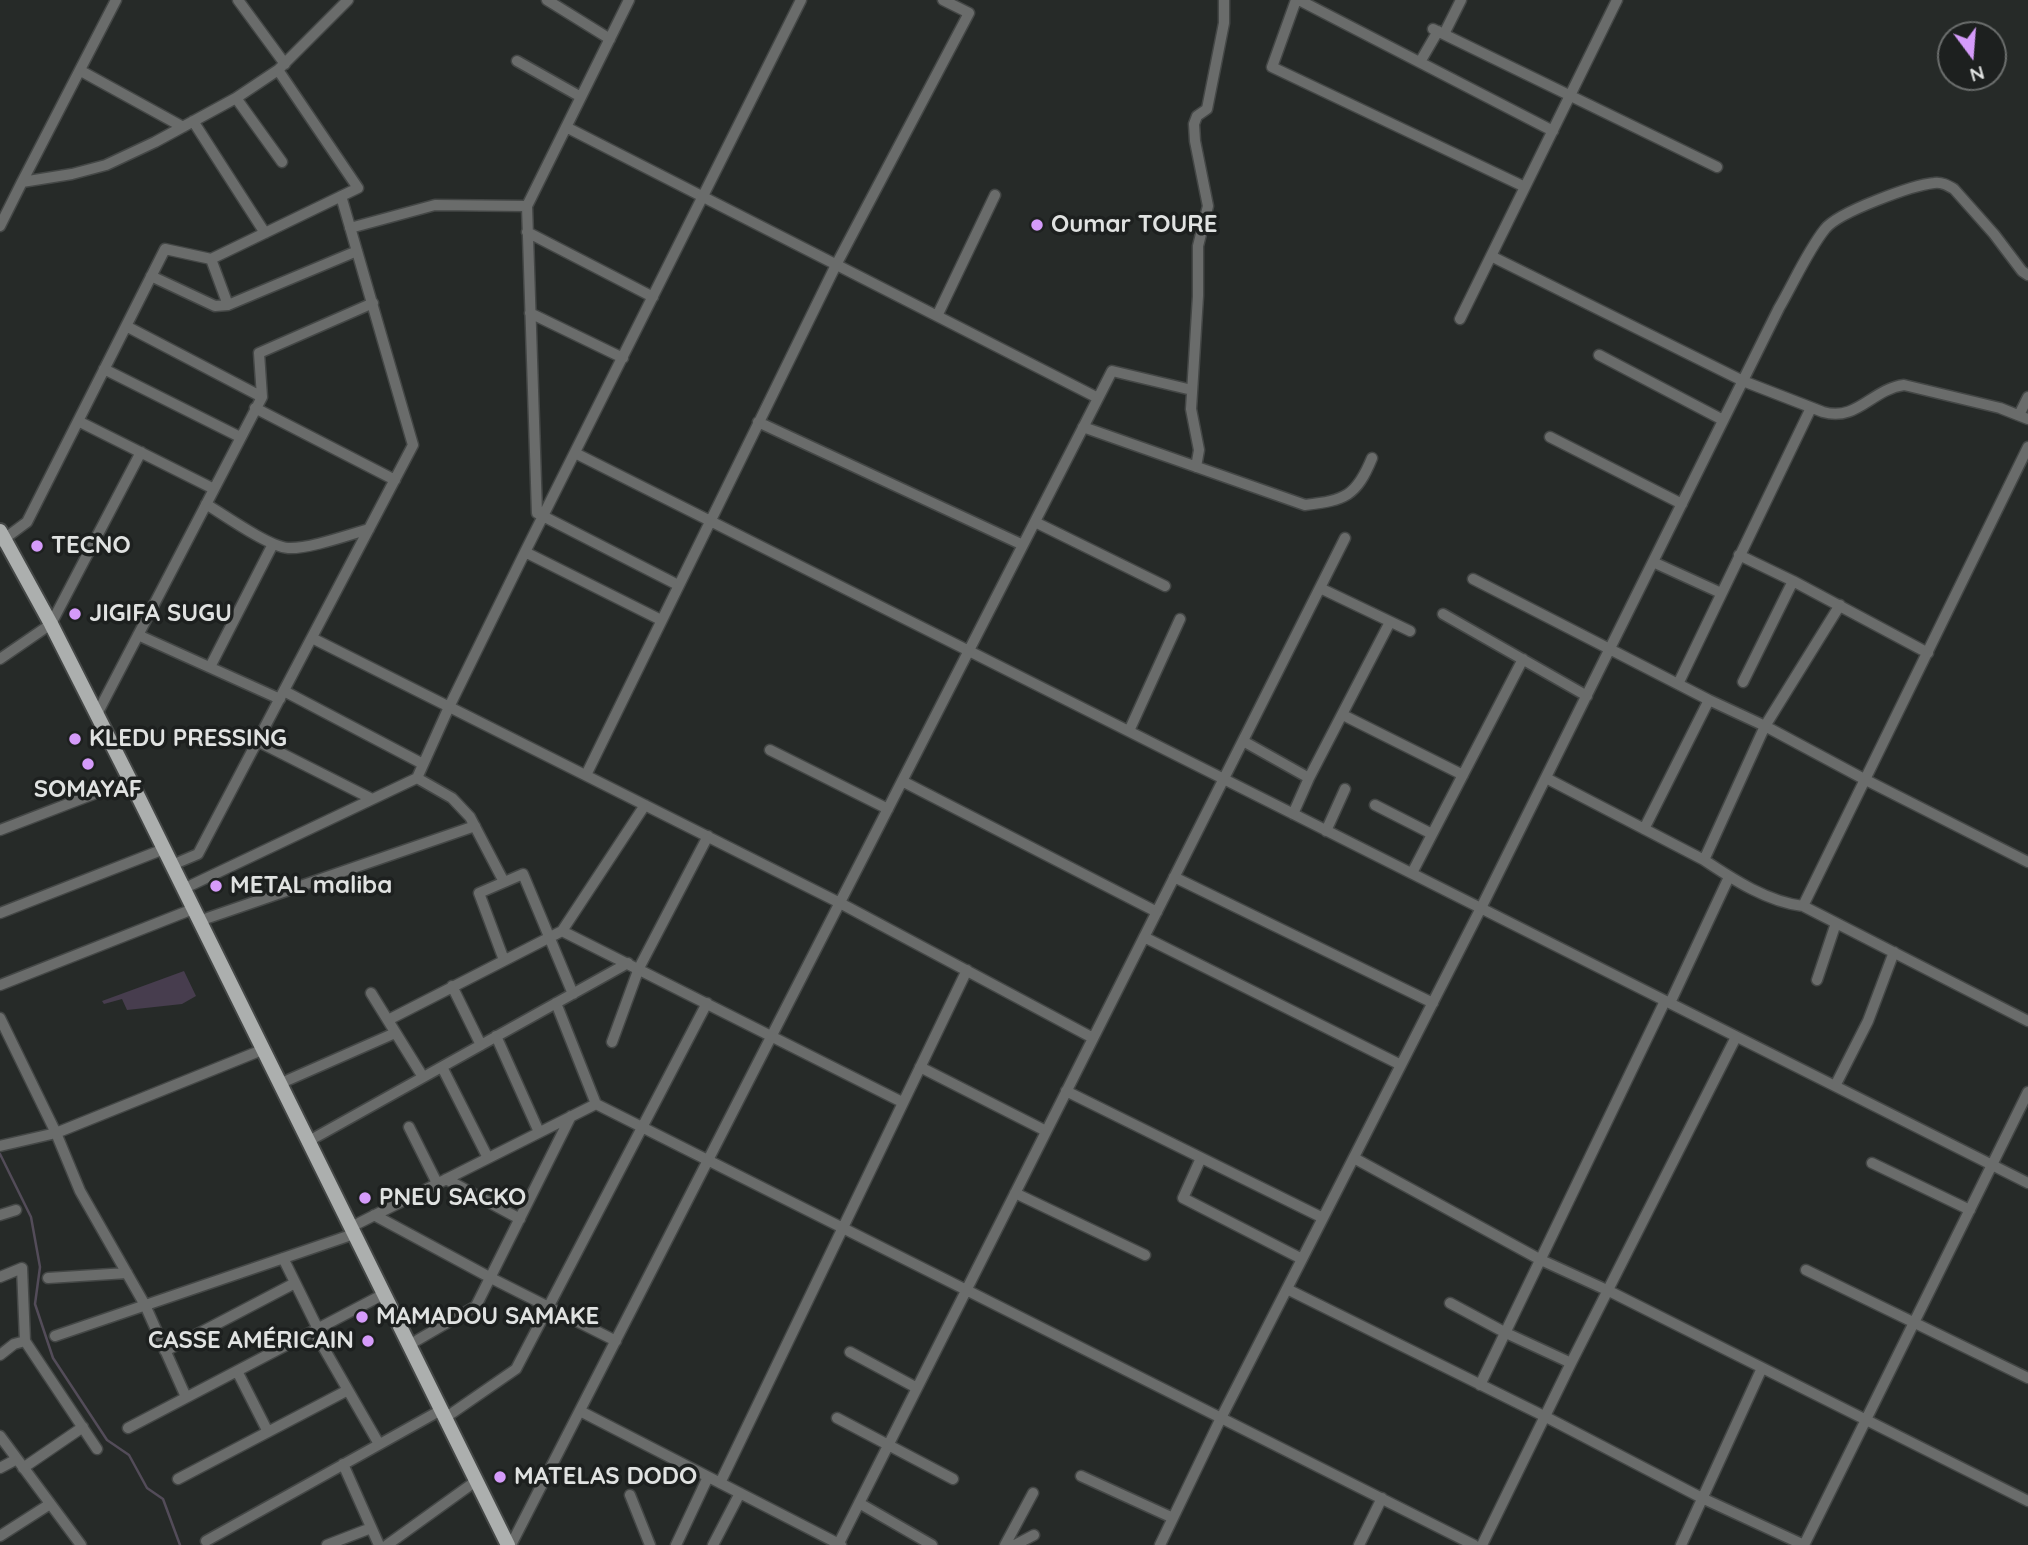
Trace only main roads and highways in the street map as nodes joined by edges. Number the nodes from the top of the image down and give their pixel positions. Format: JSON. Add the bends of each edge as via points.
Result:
{"nodes":[{"id":1,"x":2,"y":538,"type":"edge"},
{"id":2,"x":510,"y":1545,"type":"edge"}],
"edges":[{"from":1,"to":2,"type":"main road","via":[[97,714]]}]}
